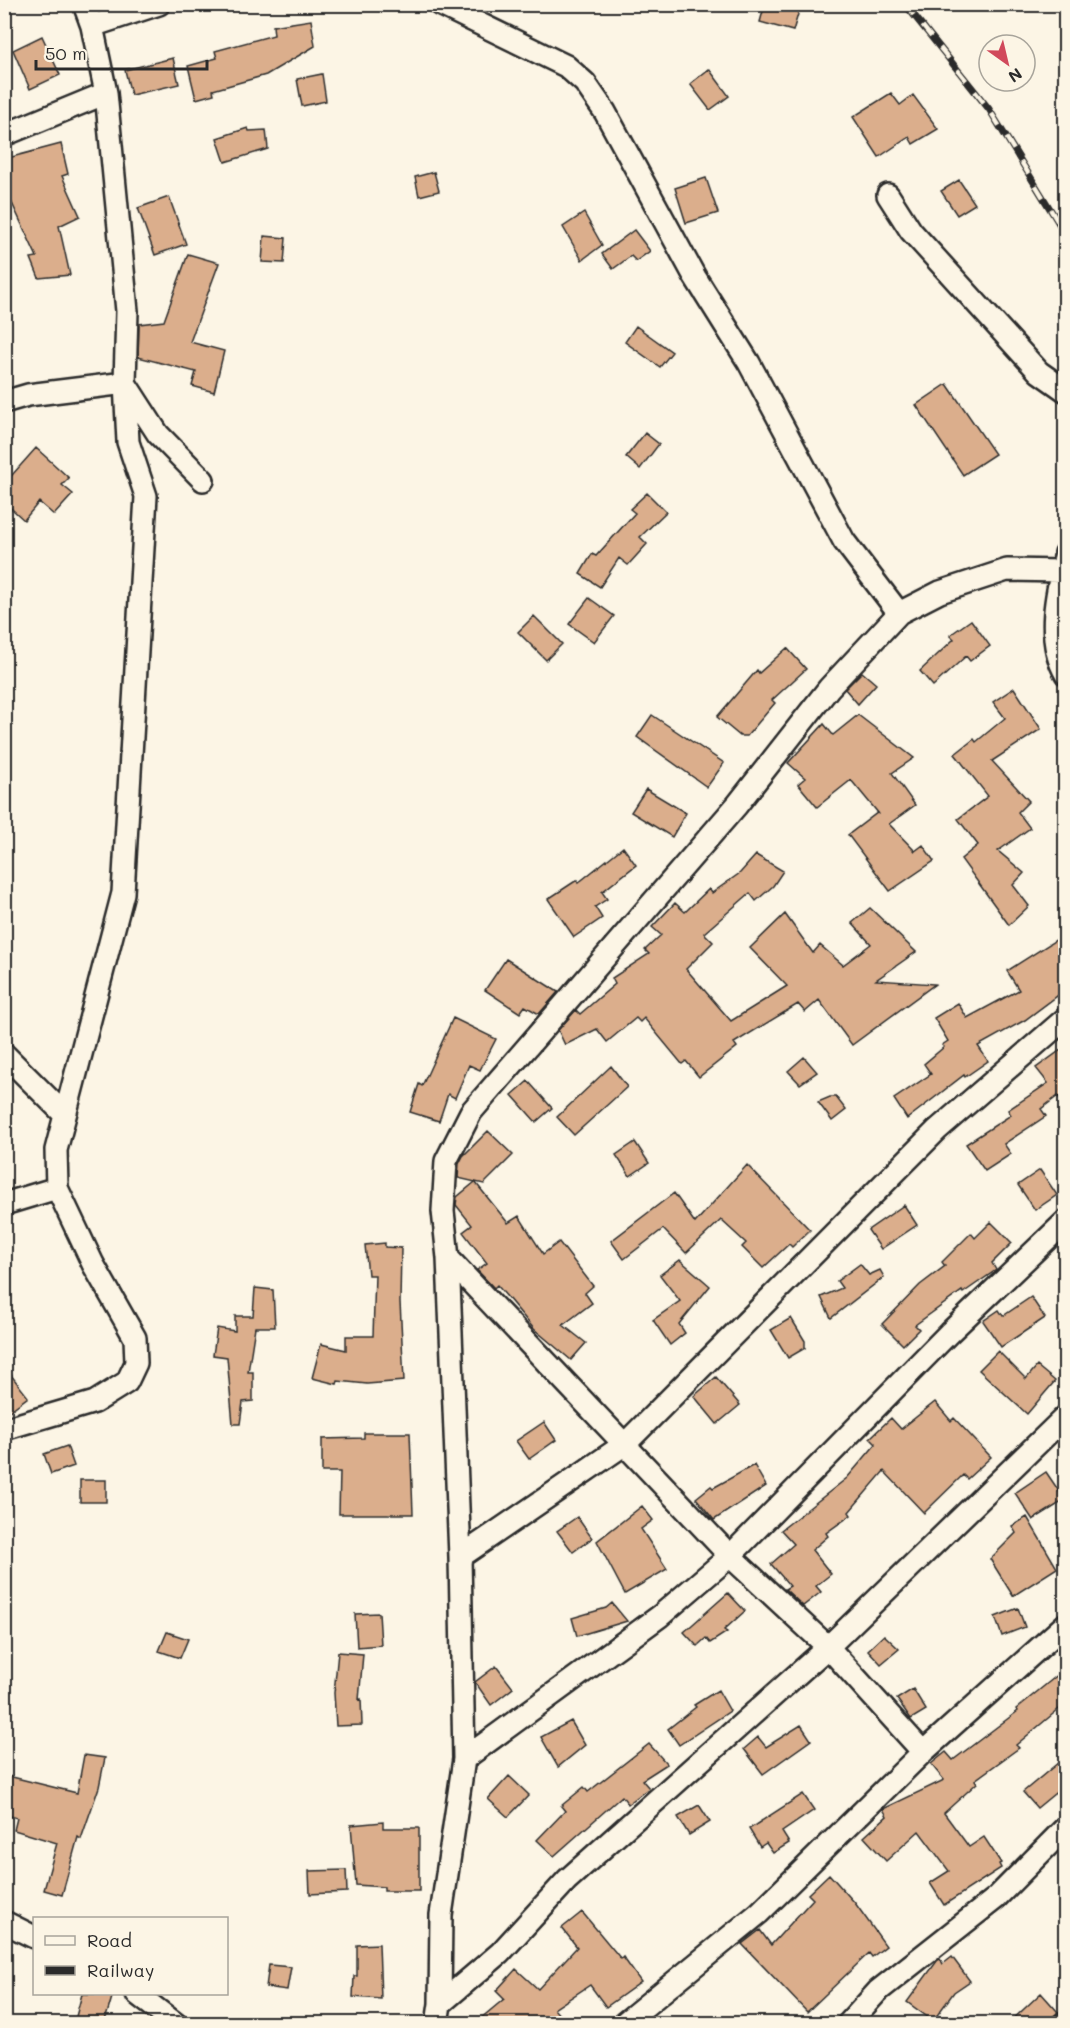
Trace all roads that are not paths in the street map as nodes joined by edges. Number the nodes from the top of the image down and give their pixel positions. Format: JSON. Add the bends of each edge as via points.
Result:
{"nodes":[{"id":1,"x":84,"y":4,"type":"edge"},
{"id":2,"x":159,"y":4,"type":"edge"},
{"id":3,"x":439,"y":4,"type":"edge"},
{"id":4,"x":92,"y":26,"type":"junction"},
{"id":5,"x":106,"y":93,"type":"junction"},
{"id":6,"x":4,"y":135,"type":"edge"},
{"id":7,"x":888,"y":195,"type":"dead end"},
{"id":8,"x":125,"y":383,"type":"junction"},
{"id":9,"x":1065,"y":391,"type":"edge"},
{"id":10,"x":4,"y":402,"type":"edge"},
{"id":11,"x":203,"y":480,"type":"dead end"},
{"id":12,"x":1064,"y":562,"type":"edge"},
{"id":13,"x":898,"y":613,"type":"junction"},
{"id":14,"x":1065,"y":674,"type":"edge"},
{"id":15,"x":1065,"y":1018,"type":"edge"},
{"id":16,"x":4,"y":1054,"type":"edge"},
{"id":17,"x":64,"y":1115,"type":"junction"},
{"id":18,"x":57,"y":1188,"type":"junction"},
{"id":19,"x":4,"y":1204,"type":"edge"},
{"id":20,"x":1065,"y":1221,"type":"edge"},
{"id":21,"x":448,"y":1258,"type":"junction"},
{"id":22,"x":1065,"y":1416,"type":"edge"},
{"id":23,"x":4,"y":1429,"type":"edge"},
{"id":24,"x":626,"y":1444,"type":"junction"},
{"id":25,"x":730,"y":1556,"type":"junction"},
{"id":26,"x":460,"y":1557,"type":"junction"},
{"id":27,"x":1065,"y":1624,"type":"edge"},
{"id":28,"x":828,"y":1647,"type":"junction"},
{"id":29,"x":923,"y":1752,"type":"junction"},
{"id":30,"x":464,"y":1759,"type":"junction"},
{"id":31,"x":1065,"y":1827,"type":"edge"},
{"id":32,"x":4,"y":1923,"type":"edge"},
{"id":33,"x":33,"y":1937,"type":"edge"},
{"id":34,"x":138,"y":1995,"type":"edge"},
{"id":35,"x":439,"y":2014,"type":"edge"},
{"id":36,"x":176,"y":2024,"type":"edge"},
{"id":37,"x":623,"y":2024,"type":"edge"},
{"id":38,"x":848,"y":2024,"type":"edge"}],
"edges":[{"from":1,"to":4,"type":"street"},
{"from":2,"to":4,"type":"street"},
{"from":3,"to":13,"type":"street","via":[[566,66],[585,83],[605,112],[695,277],[749,363],[844,541]]},
{"from":4,"to":5,"type":"street"},
{"from":5,"to":6,"type":"street"},
{"from":5,"to":8,"type":"street","via":[[127,311]]},
{"from":7,"to":9,"type":"street","via":[[911,231],[1039,372]]},
{"from":8,"to":10,"type":"street","via":[[28,395]]},
{"from":8,"to":11,"type":"street","via":[[158,434]]},
{"from":8,"to":17,"type":"street","via":[[128,442],[146,496],[123,893]]},
{"from":12,"to":13,"type":"street","via":[[1007,570],[940,592]]},
{"from":12,"to":14,"type":"street","via":[[1054,619],[1060,665]]},
{"from":13,"to":21,"type":"street","via":[[829,688],[736,805],[471,1112],[446,1161],[443,1212]]},
{"from":15,"to":24,"type":"street","via":[[937,1130]]},
{"from":16,"to":17,"type":"street"},
{"from":17,"to":18,"type":"street","via":[[56,1150]]},
{"from":18,"to":19,"type":"street"},
{"from":18,"to":23,"type":"street","via":[[93,1264],[135,1338],[136,1363],[127,1382],[95,1402]]},
{"from":20,"to":25,"type":"street"},
{"from":21,"to":24,"type":"street"},
{"from":21,"to":26,"type":"street"},
{"from":22,"to":28,"type":"street"},
{"from":24,"to":25,"type":"street"},
{"from":24,"to":26,"type":"street"},
{"from":25,"to":28,"type":"street"},
{"from":25,"to":30,"type":"street","via":[[660,1616]]},
{"from":26,"to":30,"type":"street"},
{"from":27,"to":29,"type":"street"},
{"from":28,"to":29,"type":"street"},
{"from":28,"to":35,"type":"street","via":[[567,1880]]},
{"from":29,"to":37,"type":"street","via":[[759,1913]]},
{"from":30,"to":35,"type":"street","via":[[441,1915]]},
{"from":31,"to":38,"type":"street","via":[[996,1898],[878,1992]]},
{"from":32,"to":33,"type":"street"},
{"from":34,"to":36,"type":"street"}]}
